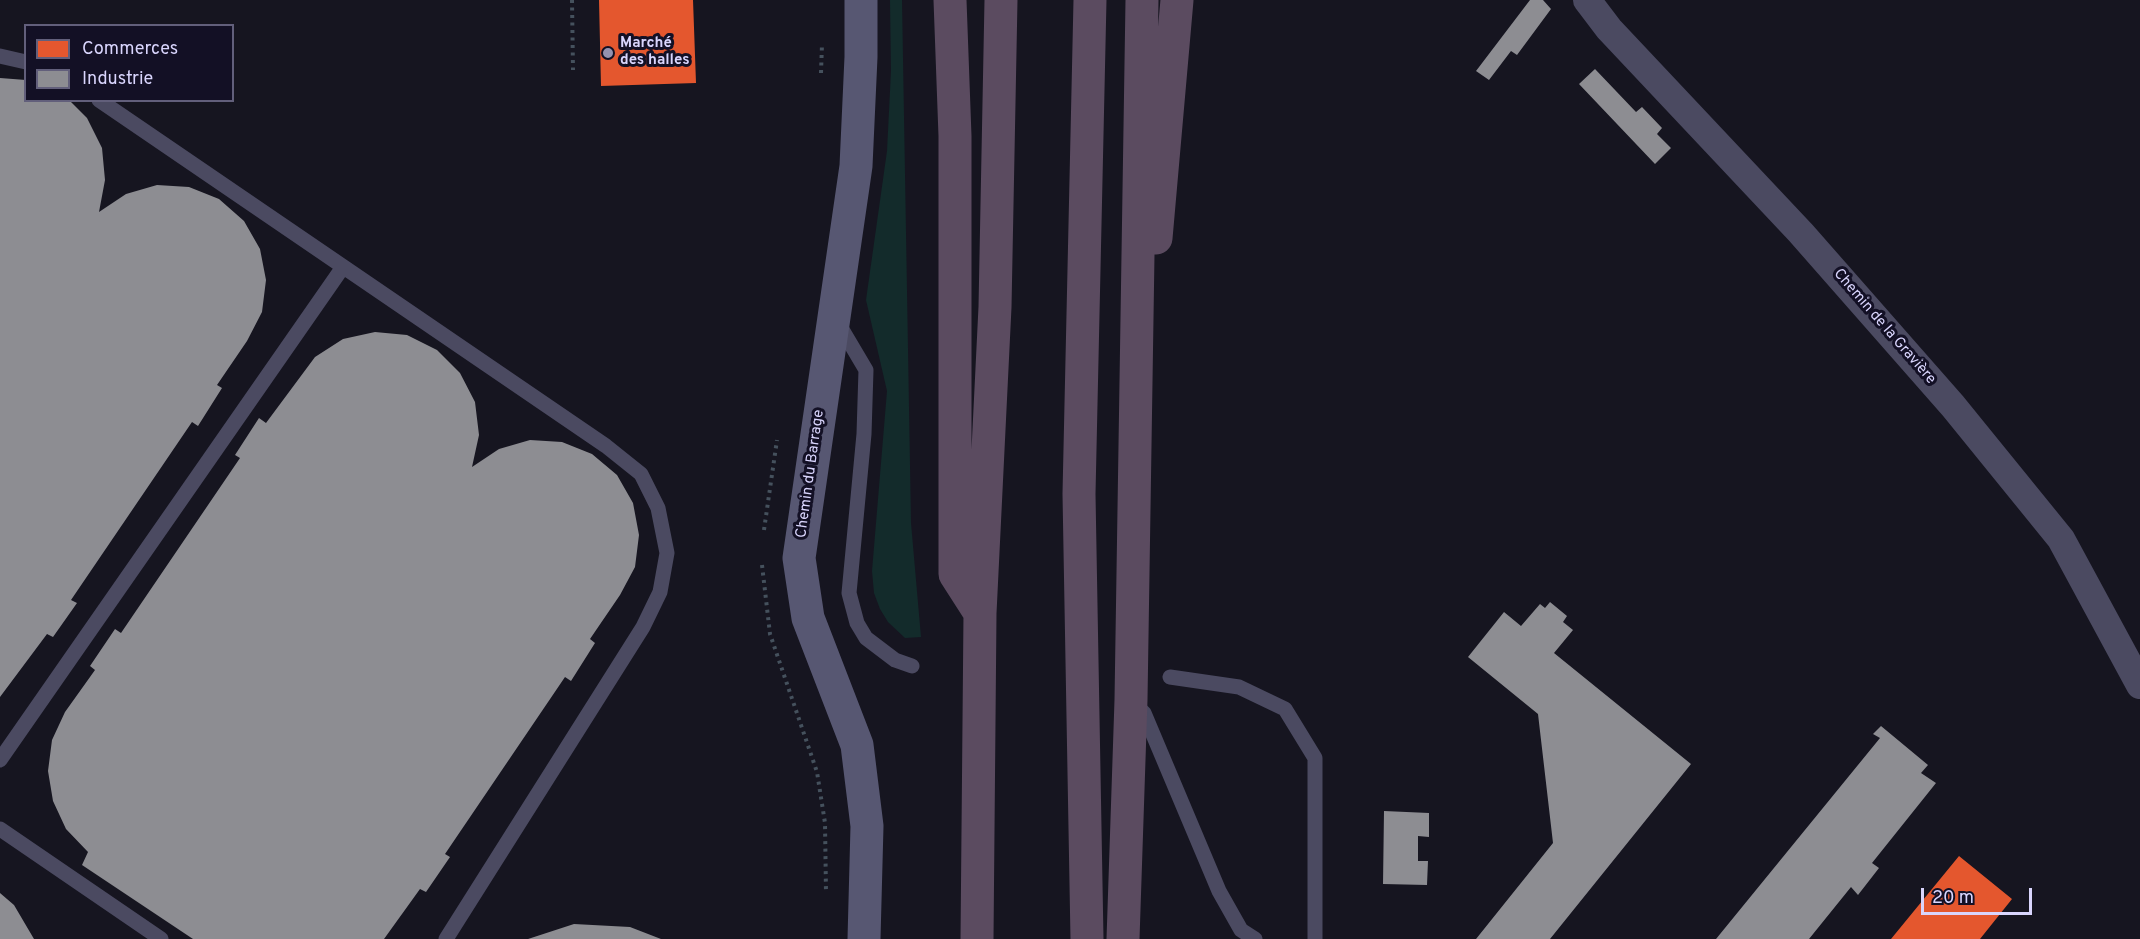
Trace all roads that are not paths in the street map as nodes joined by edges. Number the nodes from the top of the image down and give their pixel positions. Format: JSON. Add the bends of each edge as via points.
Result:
{"nodes":[{"id":1,"x":861,"y":0,"type":"edge"},
{"id":2,"x":950,"y":0,"type":"edge"},
{"id":3,"x":1001,"y":0,"type":"edge"},
{"id":4,"x":1089,"y":0,"type":"edge"},
{"id":5,"x":1142,"y":0,"type":"edge"},
{"id":6,"x":1177,"y":0,"type":"edge"},
{"id":7,"x":1587,"y":0,"type":"edge"},
{"id":8,"x":0,"y":56,"type":"edge"},
{"id":9,"x":24,"y":62,"type":"edge"},
{"id":10,"x":102,"y":102,"type":"edge"},
{"id":11,"x":343,"y":267,"type":"junction"},
{"id":12,"x":834,"y":316,"type":"junction"},
{"id":13,"x":1135,"y":418,"type":"junction"},
{"id":14,"x":980,"y":612,"type":"junction"},
{"id":15,"x":912,"y":666,"type":"dead end"},
{"id":16,"x":1170,"y":677,"type":"dead end"},
{"id":17,"x":2140,"y":685,"type":"edge"},
{"id":18,"x":1131,"y":700,"type":"junction"},
{"id":19,"x":0,"y":760,"type":"edge"},
{"id":20,"x":0,"y":829,"type":"edge"},
{"id":21,"x":161,"y":939,"type":"edge"},
{"id":22,"x":446,"y":939,"type":"edge"},
{"id":23,"x":864,"y":939,"type":"edge"},
{"id":24,"x":977,"y":939,"type":"edge"},
{"id":25,"x":1087,"y":939,"type":"edge"},
{"id":26,"x":1123,"y":939,"type":"edge"},
{"id":27,"x":1255,"y":939,"type":"edge"},
{"id":28,"x":1315,"y":939,"type":"edge"}],
"edges":[{"from":1,"to":12,"type":"main road","name":"Chemin du Barrage","via":[[856,166]]},
{"from":2,"to":14,"type":"highway","via":[[956,136],[955,574]]},
{"from":3,"to":14,"type":"highway","via":[[995,307]]},
{"from":4,"to":25,"type":"highway","via":[[1080,494]]},
{"from":5,"to":13,"type":"highway"},
{"from":6,"to":13,"type":"highway","via":[[1162,186]]},
{"from":7,"to":17,"type":"street","name":"Chemin de la Gravière","via":[[1609,29],[1801,234],[1968,423],[2061,539]]},
{"from":8,"to":9,"type":"lane"},
{"from":10,"to":11,"type":"lane"},
{"from":11,"to":19,"type":"lane"},
{"from":11,"to":22,"type":"lane","via":[[606,446],[641,474],[658,508],[667,553],[660,592],[643,627]]},
{"from":12,"to":15,"type":"lane","via":[[866,370],[849,592],[857,623],[866,638],[895,660]]},
{"from":12,"to":23,"type":"main road","name":"Chemin du Barrage","via":[[799,558],[808,618],[857,745],[867,826]]},
{"from":13,"to":18,"type":"highway"},
{"from":14,"to":24,"type":"highway"},
{"from":16,"to":28,"type":"lane","via":[[1239,687],[1285,709],[1315,758]]},
{"from":18,"to":26,"type":"highway"},
{"from":18,"to":27,"type":"lane","via":[[1144,713],[1219,891],[1241,930]]},
{"from":20,"to":21,"type":"lane"}]}
